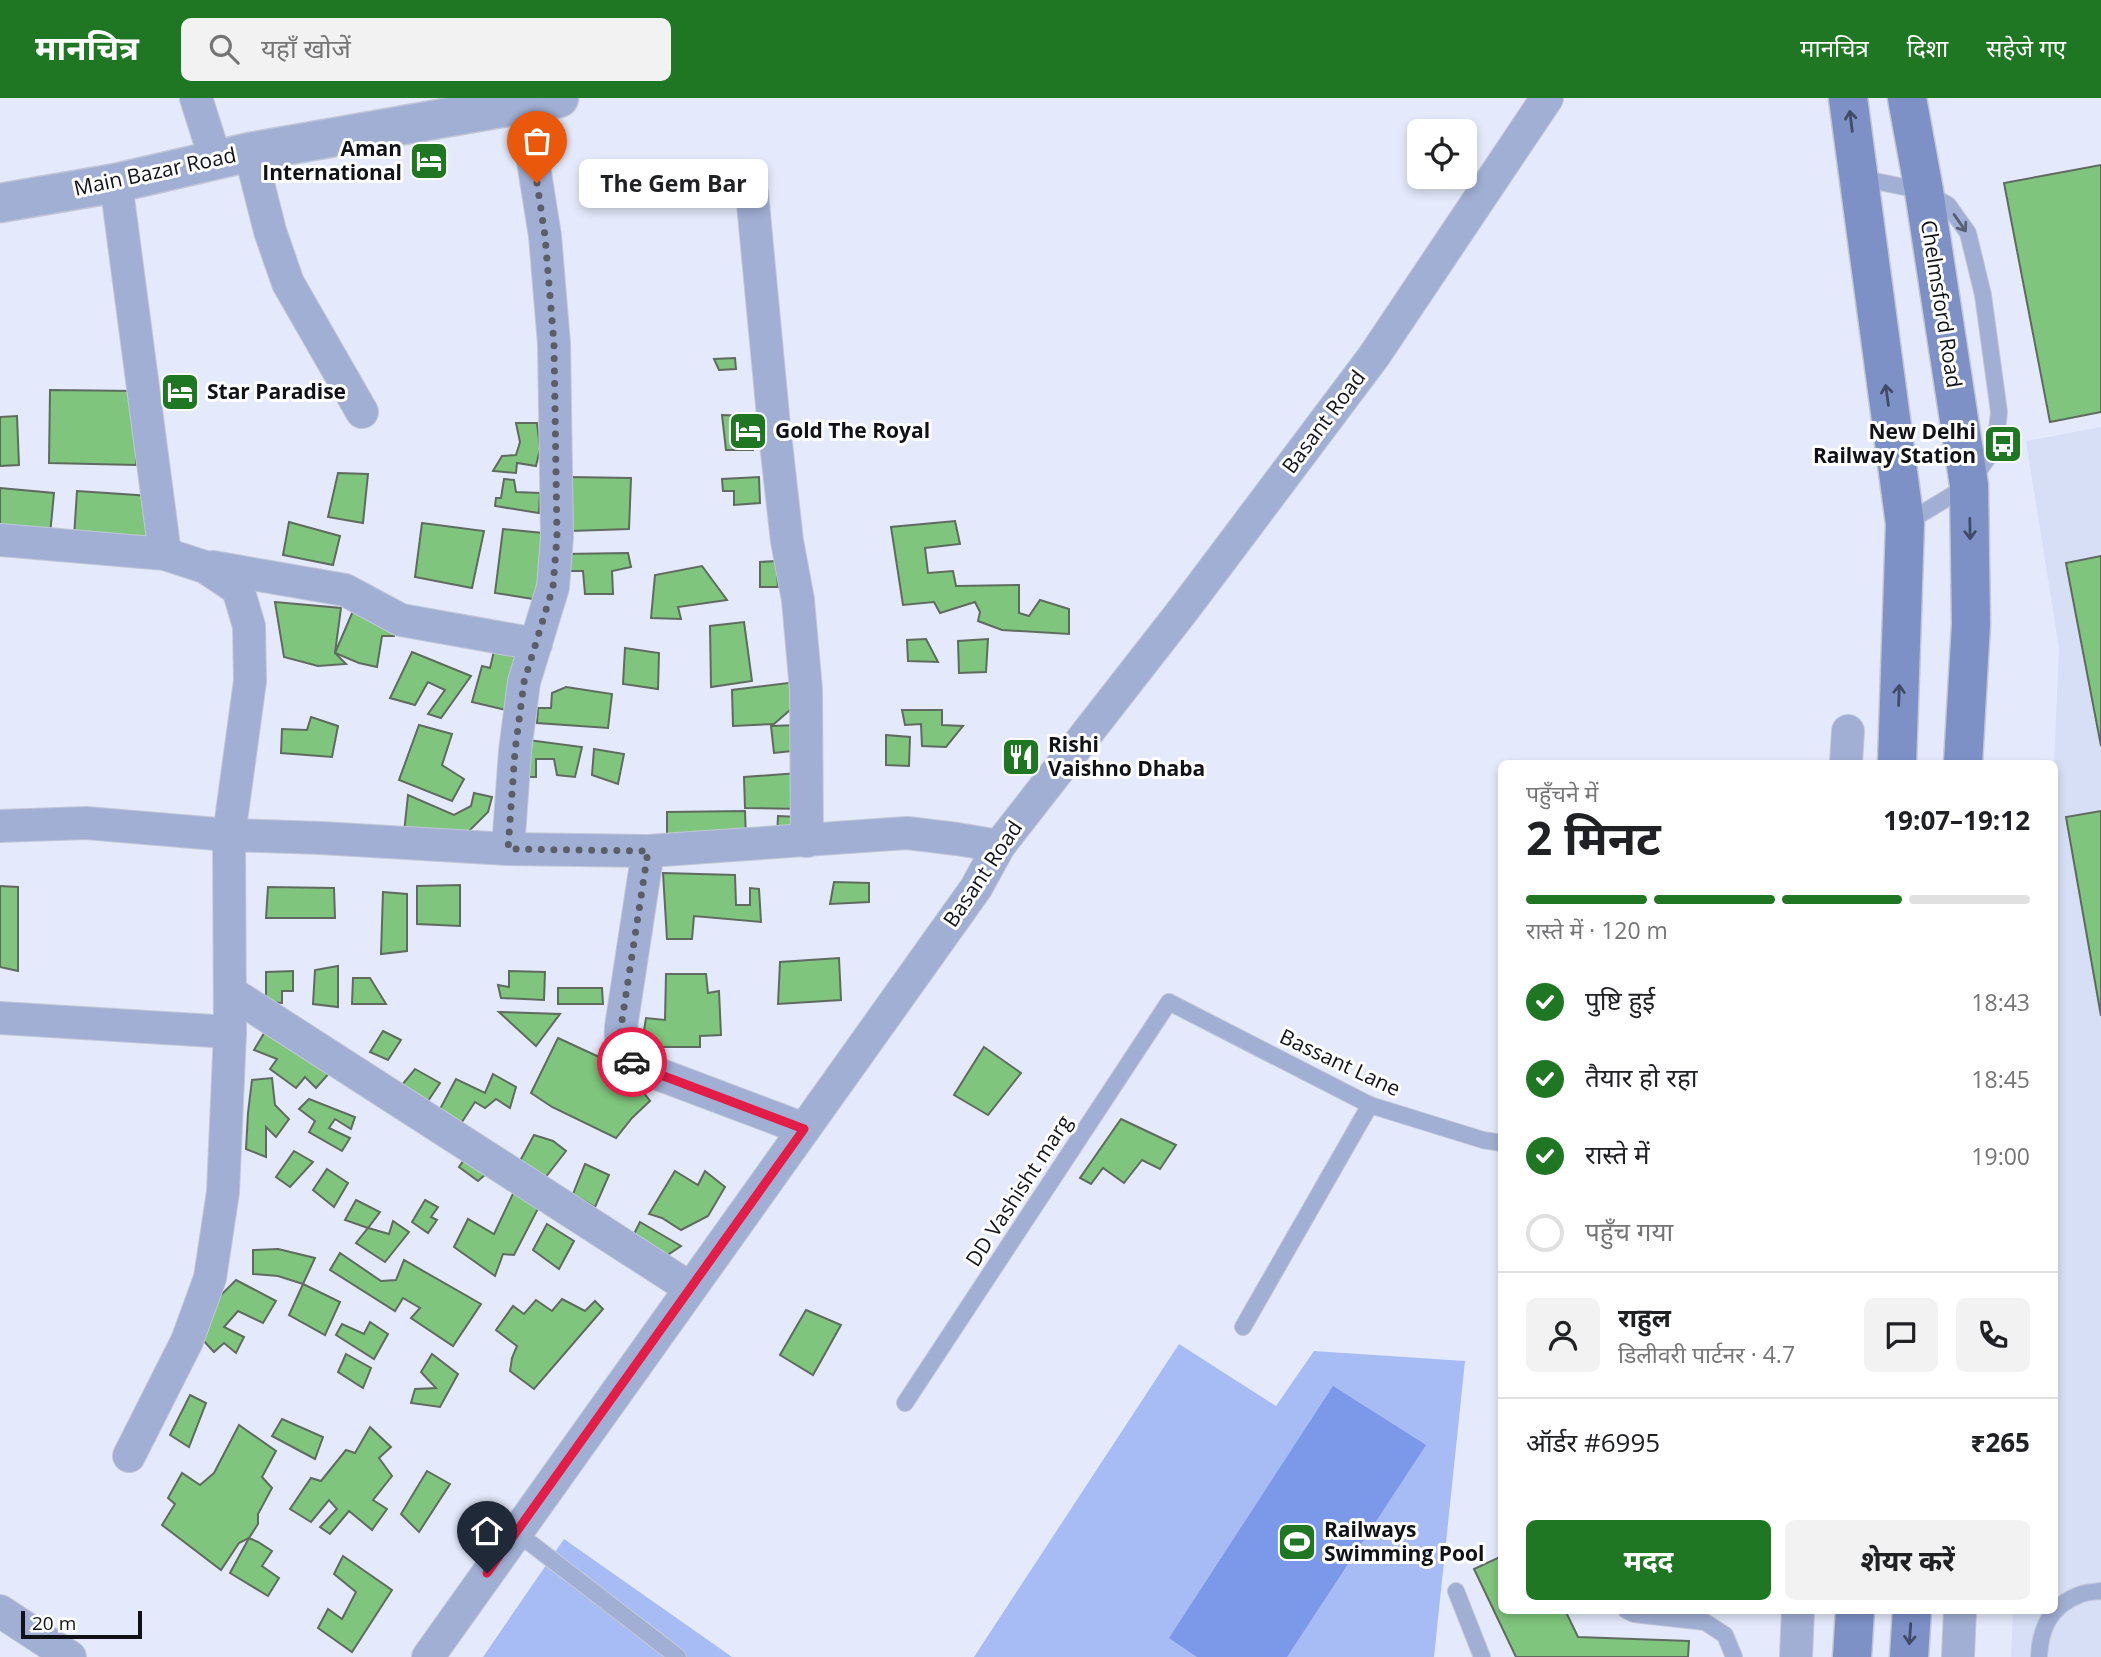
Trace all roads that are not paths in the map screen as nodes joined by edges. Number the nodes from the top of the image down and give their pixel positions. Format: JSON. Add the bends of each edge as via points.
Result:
{"nodes":[{"id":1,"x":196,"y":98,"type":"edge"},
{"id":2,"x":1547,"y":98,"type":"edge"},
{"id":3,"x":1848,"y":98,"type":"edge"},
{"id":4,"x":1907,"y":98,"type":"edge"},
{"id":5,"x":541,"y":101,"type":"edge"},
{"id":6,"x":233,"y":156,"type":"junction"},
{"id":7,"x":1858,"y":177,"type":"junction"},
{"id":8,"x":116,"y":183,"type":"junction"},
{"id":9,"x":1924,"y":191,"type":"junction"},
{"id":10,"x":752,"y":193,"type":"dead end"},
{"id":11,"x":0,"y":203,"type":"edge"},
{"id":12,"x":362,"y":412,"type":"dead end"},
{"id":13,"x":1969,"y":485,"type":"junction"},
{"id":14,"x":1905,"y":524,"type":"junction"},
{"id":15,"x":0,"y":540,"type":"edge"},
{"id":16,"x":180,"y":559,"type":"junction"},
{"id":17,"x":536,"y":644,"type":"junction"},
{"id":18,"x":1848,"y":730,"type":"dead end"},
{"id":19,"x":1846,"y":760,"type":"edge"},
{"id":20,"x":1897,"y":760,"type":"edge"},
{"id":21,"x":1963,"y":760,"type":"edge"},
{"id":22,"x":0,"y":826,"type":"edge"},
{"id":23,"x":229,"y":835,"type":"junction"},
{"id":24,"x":807,"y":841,"type":"junction"},
{"id":25,"x":999,"y":846,"type":"junction"},
{"id":26,"x":508,"y":849,"type":"junction"},
{"id":27,"x":648,"y":851,"type":"junction"},
{"id":28,"x":230,"y":992,"type":"junction"},
{"id":29,"x":1169,"y":1002,"type":"joint"},
{"id":30,"x":0,"y":1018,"type":"edge"},
{"id":31,"x":230,"y":1032,"type":"junction"},
{"id":32,"x":1370,"y":1105,"type":"junction"},
{"id":33,"x":804,"y":1129,"type":"junction"},
{"id":34,"x":1498,"y":1142,"type":"edge"},
{"id":35,"x":690,"y":1288,"type":"junction"},
{"id":36,"x":1243,"y":1327,"type":"dead end"},
{"id":37,"x":905,"y":1403,"type":"dead end"},
{"id":38,"x":130,"y":1456,"type":"dead end"},
{"id":39,"x":516,"y":1532,"type":"junction"},
{"id":40,"x":1456,"y":1591,"type":"dead end"},
{"id":41,"x":2101,"y":1591,"type":"edge"},
{"id":42,"x":2058,"y":1608,"type":"edge"},
{"id":43,"x":0,"y":1611,"type":"edge"},
{"id":44,"x":1634,"y":1614,"type":"edge"},
{"id":45,"x":1798,"y":1614,"type":"edge"},
{"id":46,"x":1855,"y":1614,"type":"edge"},
{"id":47,"x":1912,"y":1614,"type":"edge"},
{"id":48,"x":1960,"y":1614,"type":"edge"},
{"id":49,"x":2051,"y":1614,"type":"edge"},
{"id":50,"x":70,"y":1657,"type":"edge"},
{"id":51,"x":428,"y":1657,"type":"edge"},
{"id":52,"x":678,"y":1657,"type":"edge"},
{"id":53,"x":1482,"y":1657,"type":"edge"},
{"id":54,"x":1734,"y":1657,"type":"edge"},
{"id":55,"x":1796,"y":1657,"type":"edge"},
{"id":56,"x":1852,"y":1657,"type":"edge"},
{"id":57,"x":1909,"y":1657,"type":"edge"},
{"id":58,"x":1958,"y":1657,"type":"edge"},
{"id":59,"x":2039,"y":1657,"type":"edge"}],
"edges":[{"from":1,"to":6,"type":"street"},
{"from":2,"to":25,"type":"street","name":"Basant Road","via":[[1374,356]]},
{"from":7,"to":3,"type":"main road","one_way":true},
{"from":4,"to":9,"type":"main road","name":"Chelmsford Road"},
{"from":5,"to":6,"type":"street","name":"Main Bazar Road"},
{"from":5,"to":17,"type":"street","via":[[554,344],[557,537],[553,587]]},
{"from":6,"to":8,"type":"street","name":"Main Bazar Road"},
{"from":6,"to":12,"type":"street","via":[[270,231],[288,283]]},
{"from":7,"to":9,"type":"lane"},
{"from":14,"to":7,"type":"main road","one_way":true},
{"from":8,"to":11,"type":"street","name":"Main Bazar Road"},
{"from":8,"to":16,"type":"street"},
{"from":9,"to":13,"type":"main road","name":"Chelmsford Road","one_way":true},
{"from":10,"to":24,"type":"street","via":[[772,413],[798,600]]},
{"from":13,"to":14,"type":"lane"},
{"from":13,"to":21,"type":"main road","name":"Chelmsford Road","one_way":true,"via":[[1971,624]]},
{"from":20,"to":14,"type":"main road","one_way":true},
{"from":15,"to":16,"type":"street"},
{"from":16,"to":17,"type":"street","via":[[345,590],[401,620]]},
{"from":16,"to":23,"type":"street","via":[[205,567],[238,589],[248,626],[250,681]]},
{"from":17,"to":26,"type":"street","via":[[524,682]]},
{"from":18,"to":19,"type":"street"},
{"from":22,"to":23,"type":"street","via":[[86,823]]},
{"from":23,"to":26,"type":"street"},
{"from":23,"to":28,"type":"street"},
{"from":24,"to":25,"type":"street","via":[[908,833]]},
{"from":24,"to":27,"type":"street"},
{"from":25,"to":33,"type":"street","name":"Basant Road","via":[[976,887]]},
{"from":26,"to":27,"type":"street"},
{"from":27,"to":33,"type":"street","via":[[621,1027],[625,1056],[637,1066]]},
{"from":28,"to":31,"type":"street"},
{"from":28,"to":35,"type":"street"},
{"from":29,"to":32,"type":"lane","name":"Bassant Lane"},
{"from":29,"to":37,"type":"lane","name":"DD Vashisht marg"},
{"from":30,"to":31,"type":"street"},
{"from":31,"to":38,"type":"street","via":[[223,1192],[210,1278],[187,1341]]},
{"from":32,"to":34,"type":"lane","name":"Bassant Lane"},
{"from":32,"to":36,"type":"lane"},
{"from":33,"to":35,"type":"street","name":"Basant Road"},
{"from":35,"to":39,"type":"street","name":"Basant Road"},
{"from":39,"to":51,"type":"street","name":"Basant Road"},
{"from":39,"to":52,"type":"lane"},
{"from":40,"to":53,"type":"lane"},
{"from":41,"to":42,"type":"lane","via":[[2079,1595]]},
{"from":43,"to":50,"type":"street"},
{"from":44,"to":54,"type":"lane","via":[[1705,1622],[1725,1635]]},
{"from":45,"to":55,"type":"street"},
{"from":46,"to":56,"type":"main road"},
{"from":47,"to":57,"type":"main road","one_way":true},
{"from":48,"to":58,"type":"street"},
{"from":49,"to":59,"type":"lane","via":[[2040,1639]]}]}
